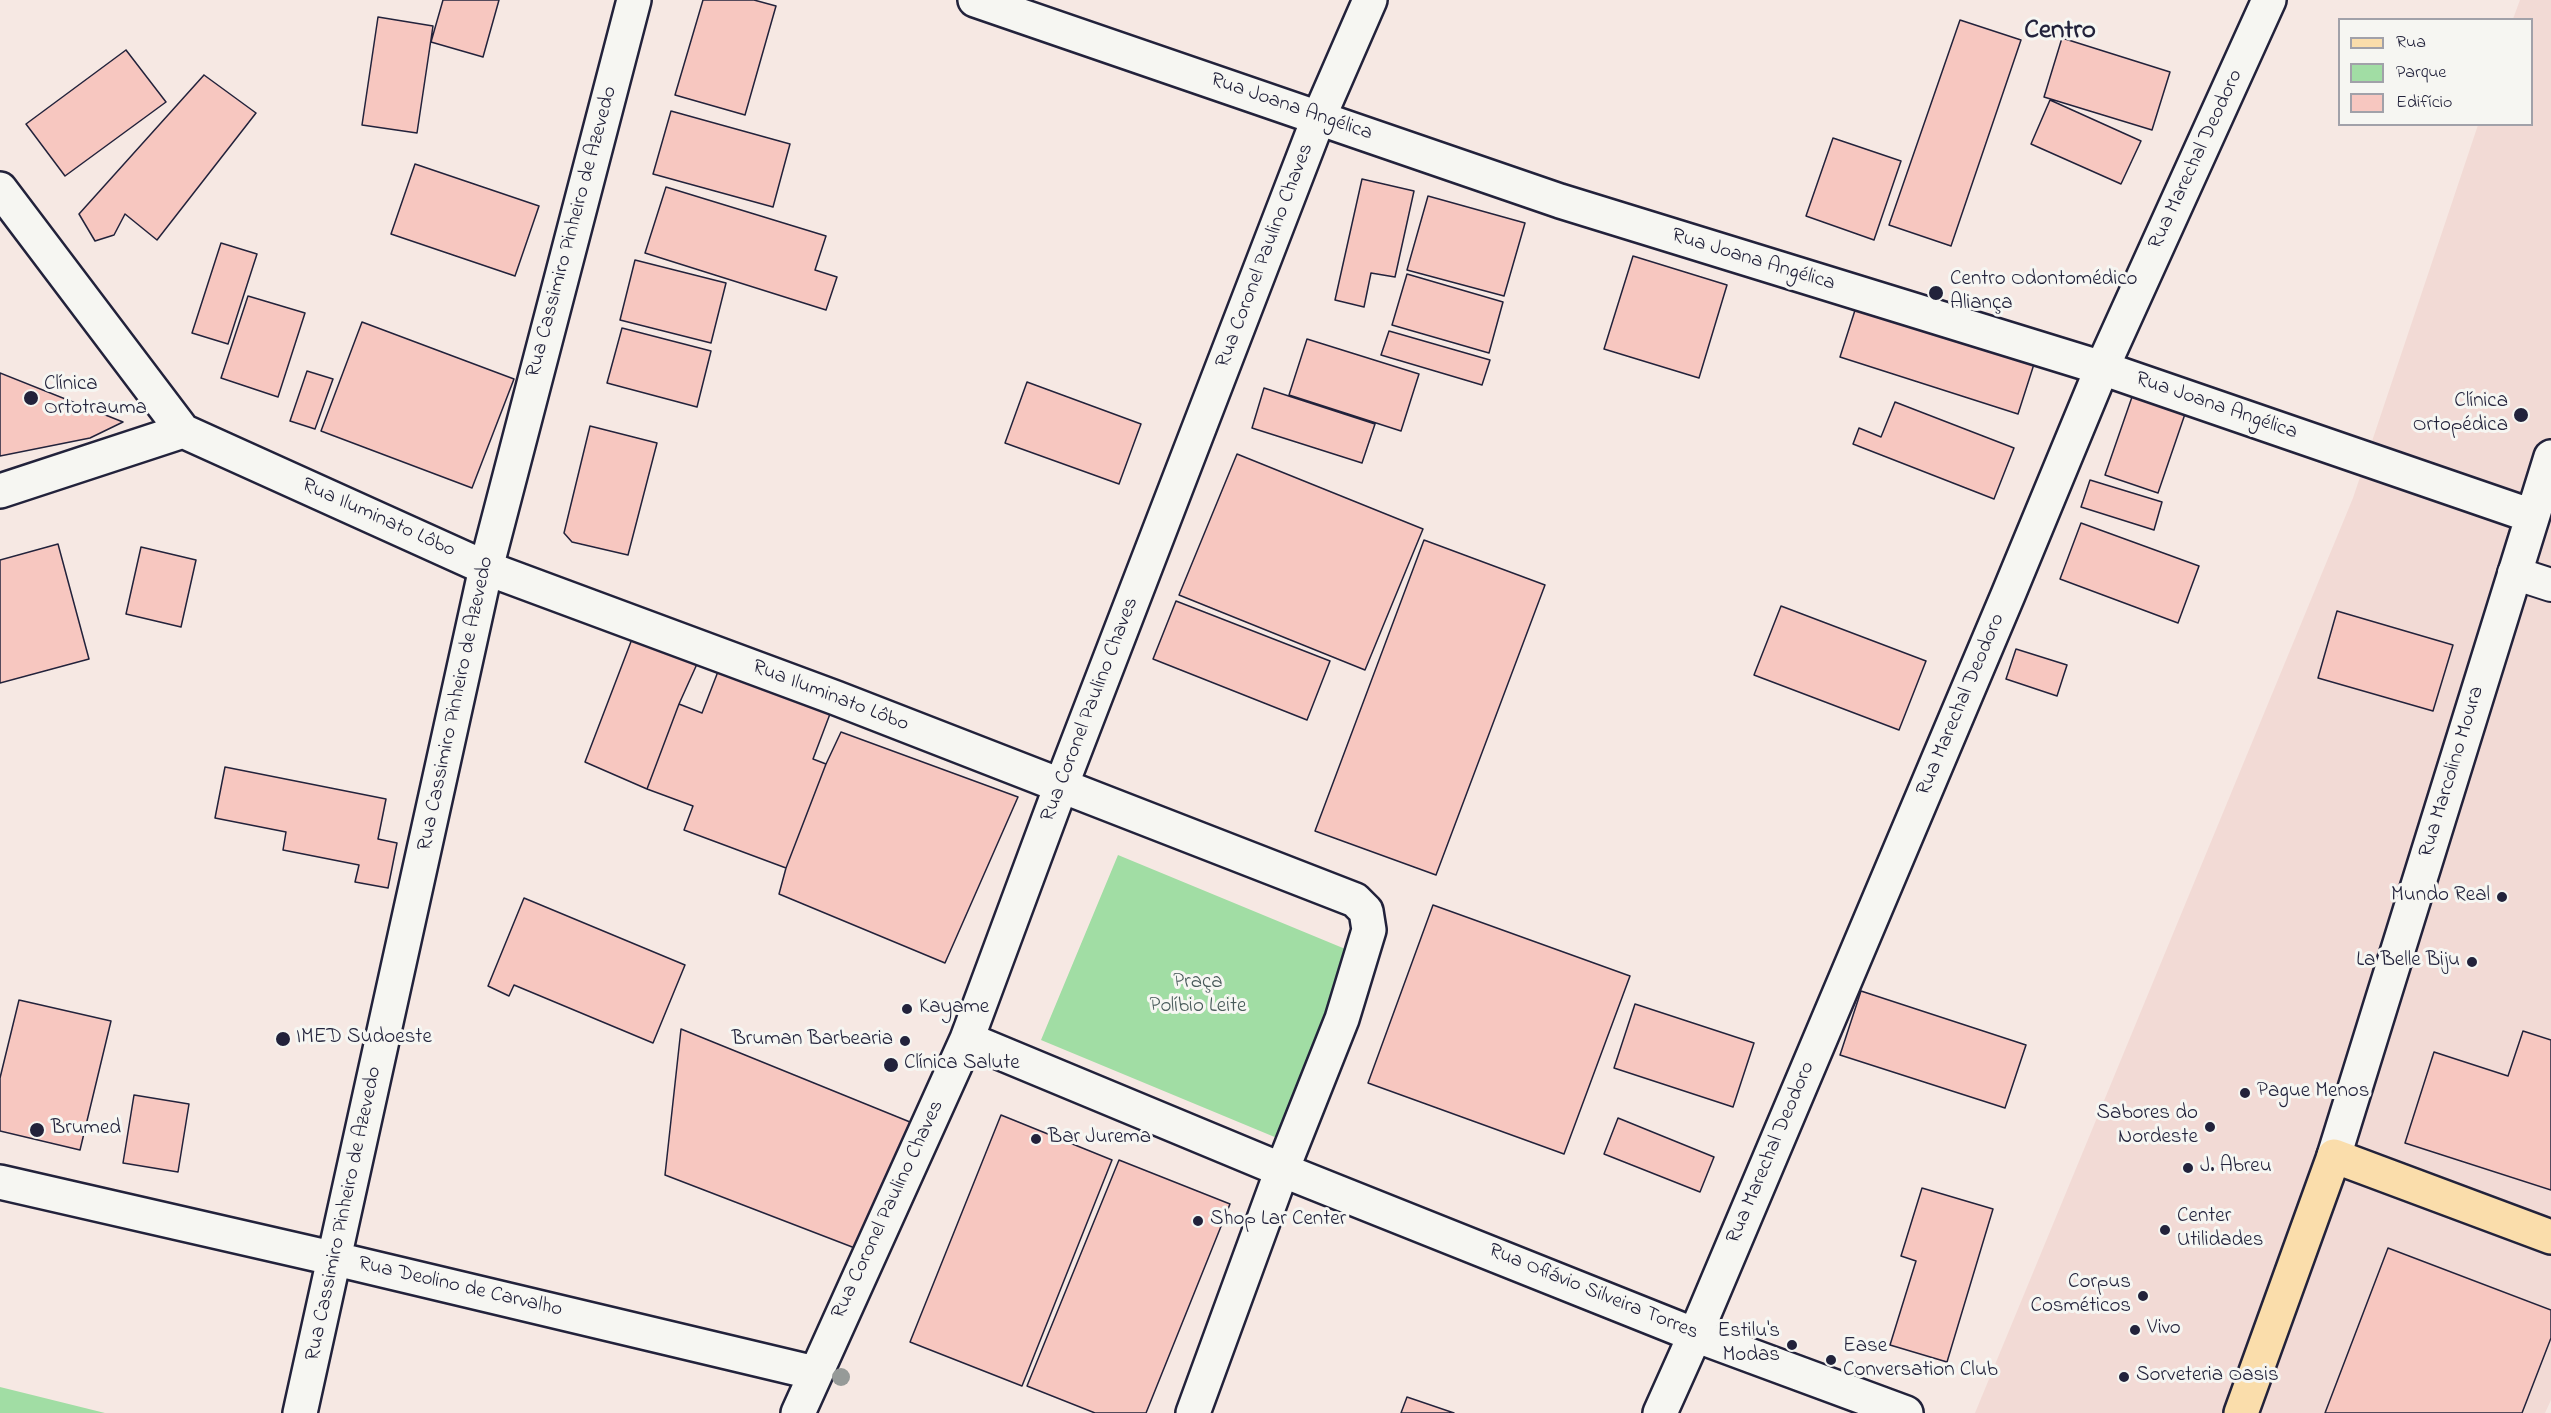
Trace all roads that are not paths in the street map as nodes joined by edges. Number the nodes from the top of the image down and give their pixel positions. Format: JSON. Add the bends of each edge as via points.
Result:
{"nodes":[{"id":1,"x":634,"y":0,"type":"edge"},
{"id":2,"x":975,"y":0,"type":"edge"},
{"id":3,"x":1370,"y":0,"type":"edge"},
{"id":4,"x":2269,"y":0,"type":"edge"},
{"id":5,"x":1319,"y":117,"type":"junction"},
{"id":6,"x":0,"y":189,"type":"edge"},
{"id":7,"x":2102,"y":368,"type":"junction"},
{"id":8,"x":183,"y":431,"type":"junction"},
{"id":9,"x":2551,"y":457,"type":"edge"},
{"id":10,"x":0,"y":491,"type":"edge"},
{"id":11,"x":2532,"y":516,"type":"junction"},
{"id":12,"x":486,"y":568,"type":"junction"},
{"id":13,"x":2514,"y":573,"type":"junction"},
{"id":14,"x":2551,"y":585,"type":"edge"},
{"id":15,"x":1062,"y":786,"type":"junction"},
{"id":16,"x":967,"y":1039,"type":"junction"},
{"id":17,"x":2334,"y":1156,"type":"junction"},
{"id":18,"x":1282,"y":1170,"type":"junction"},
{"id":19,"x":0,"y":1182,"type":"edge"},
{"id":20,"x":2551,"y":1237,"type":"edge"},
{"id":21,"x":336,"y":1259,"type":"junction"},
{"id":22,"x":1695,"y":1335,"type":"junction"},
{"id":23,"x":815,"y":1373,"type":"junction"},
{"id":24,"x":300,"y":1413,"type":"edge"},
{"id":25,"x":798,"y":1413,"type":"edge"},
{"id":26,"x":1193,"y":1413,"type":"edge"},
{"id":27,"x":1660,"y":1413,"type":"edge"},
{"id":28,"x":1906,"y":1413,"type":"edge"},
{"id":29,"x":2241,"y":1413,"type":"edge"}],
"edges":[{"from":1,"to":12,"type":"street","name":"Rua Cassimiro Pinheiro de Azevedo"},
{"from":2,"to":5,"type":"street","name":"Rua Joana Angélica"},
{"from":3,"to":5,"type":"street","name":"Rua Coronel Paulino Chaves"},
{"from":4,"to":7,"type":"street","name":"Rua Marechal Deodoro"},
{"from":5,"to":7,"type":"street","name":"Rua Joana Angélica","via":[[1560,201]]},
{"from":5,"to":15,"type":"street","name":"Rua Coronel Paulino Chaves"},
{"from":6,"to":8,"type":"street","name":"Rua Iluminato Lôbo"},
{"from":7,"to":11,"type":"street","name":"Rua Joana Angélica"},
{"from":7,"to":22,"type":"street","name":"Rua Marechal Deodoro"},
{"from":8,"to":10,"type":"street"},
{"from":8,"to":12,"type":"street","name":"Rua Iluminato Lôbo"},
{"from":9,"to":11,"type":"street","name":"Rua Marcolino Moura"},
{"from":11,"to":13,"type":"street","name":"Rua Marcolino Moura"},
{"from":12,"to":15,"type":"street","name":"Rua Iluminato Lôbo"},
{"from":12,"to":21,"type":"street","name":"Rua Cassimiro Pinheiro de Azevedo"},
{"from":13,"to":14,"type":"street"},
{"from":13,"to":17,"type":"street","name":"Rua Marcolino Moura"},
{"from":15,"to":16,"type":"street","name":"Rua Coronel Paulino Chaves"},
{"from":15,"to":18,"type":"street","via":[[1355,900],[1366,911],[1369,930],[1342,1019]]},
{"from":16,"to":18,"type":"street"},
{"from":16,"to":23,"type":"street","name":"Rua Coronel Paulino Chaves"},
{"from":17,"to":20,"type":"main road"},
{"from":17,"to":29,"type":"main road"},
{"from":18,"to":22,"type":"street","name":"Rua Oflávio Silveira Torres"},
{"from":18,"to":26,"type":"street"},
{"from":19,"to":21,"type":"street","name":"Rua Deolino de Carvalho"},
{"from":21,"to":23,"type":"street","name":"Rua Deolino de Carvalho"},
{"from":21,"to":24,"type":"street","name":"Rua Cassimiro Pinheiro de Azevedo"},
{"from":22,"to":27,"type":"street","name":"Rua Marechal Deodoro"},
{"from":22,"to":28,"type":"street","name":"Rua Oflávio Silveira Torres"},
{"from":23,"to":25,"type":"street","name":"Rua Coronel Paulino Chaves"}]}
